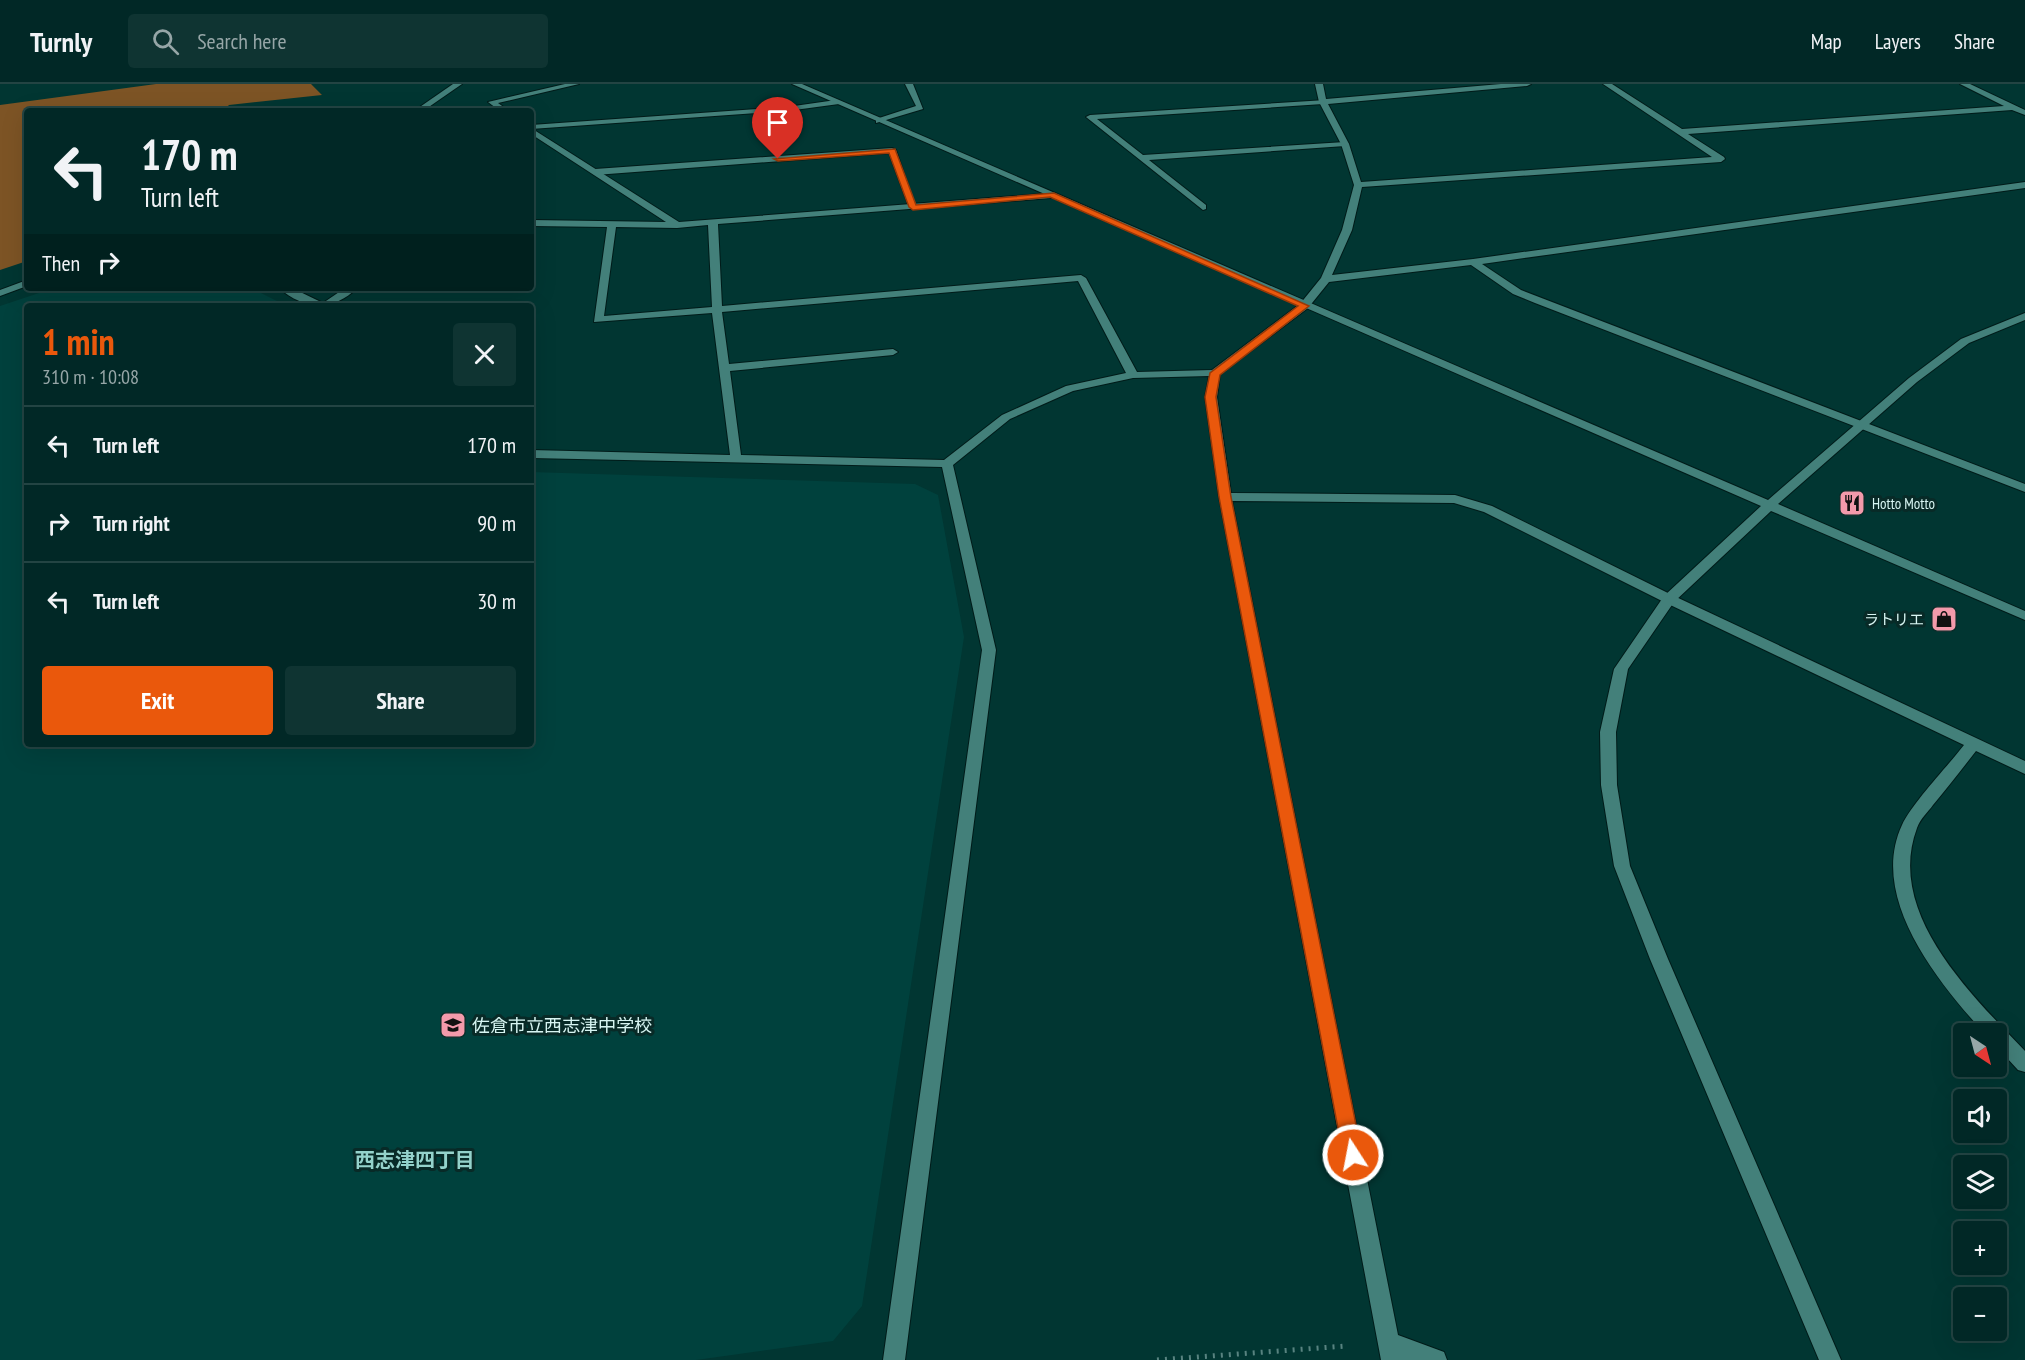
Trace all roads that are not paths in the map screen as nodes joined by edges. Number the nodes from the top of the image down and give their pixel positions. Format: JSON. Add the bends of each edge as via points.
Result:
{"nodes":[{"id":1,"x":458,"y":84,"type":"edge"},
{"id":2,"x":575,"y":84,"type":"edge"},
{"id":3,"x":796,"y":84,"type":"edge"},
{"id":4,"x":909,"y":84,"type":"edge"},
{"id":5,"x":1319,"y":84,"type":"edge"},
{"id":6,"x":1527,"y":84,"type":"edge"},
{"id":7,"x":1607,"y":84,"type":"edge"},
{"id":8,"x":1964,"y":84,"type":"edge"},
{"id":9,"x":836,"y":102,"type":"junction"},
{"id":10,"x":1323,"y":102,"type":"junction"},
{"id":11,"x":422,"y":108,"type":"edge"},
{"id":12,"x":501,"y":108,"type":"edge"},
{"id":13,"x":2011,"y":108,"type":"junction"},
{"id":14,"x":2025,"y":113,"type":"edge"},
{"id":15,"x":879,"y":121,"type":"junction"},
{"id":16,"x":534,"y":131,"type":"edge"},
{"id":17,"x":534,"y":132,"type":"edge"},
{"id":18,"x":1680,"y":132,"type":"junction"},
{"id":19,"x":1345,"y":144,"type":"junction"},
{"id":20,"x":1142,"y":158,"type":"junction"},
{"id":21,"x":595,"y":172,"type":"junction"},
{"id":22,"x":1358,"y":185,"type":"junction"},
{"id":23,"x":2025,"y":185,"type":"edge"},
{"id":24,"x":1051,"y":195,"type":"junction"},
{"id":25,"x":913,"y":207,"type":"junction"},
{"id":26,"x":1203,"y":207,"type":"dead end"},
{"id":27,"x":534,"y":223,"type":"edge"},
{"id":28,"x":612,"y":224,"type":"junction"},
{"id":29,"x":713,"y":224,"type":"junction"},
{"id":30,"x":677,"y":225,"type":"junction"},
{"id":31,"x":1473,"y":262,"type":"junction"},
{"id":32,"x":1326,"y":279,"type":"junction"},
{"id":33,"x":24,"y":284,"type":"edge"},
{"id":34,"x":290,"y":291,"type":"edge"},
{"id":35,"x":346,"y":291,"type":"edge"},
{"id":36,"x":0,"y":292,"type":"edge"},
{"id":37,"x":316,"y":303,"type":"edge"},
{"id":38,"x":328,"y":303,"type":"edge"},
{"id":39,"x":1304,"y":306,"type":"junction"},
{"id":40,"x":717,"y":312,"type":"junction"},
{"id":41,"x":2025,"y":316,"type":"edge"},
{"id":42,"x":893,"y":352,"type":"dead end"},
{"id":43,"x":726,"y":368,"type":"junction"},
{"id":44,"x":1215,"y":373,"type":"junction"},
{"id":45,"x":1133,"y":375,"type":"junction"},
{"id":46,"x":1860,"y":425,"type":"junction"},
{"id":47,"x":534,"y":454,"type":"edge"},
{"id":48,"x":736,"y":459,"type":"junction"},
{"id":49,"x":947,"y":464,"type":"junction"},
{"id":50,"x":2025,"y":489,"type":"edge"},
{"id":51,"x":1225,"y":497,"type":"junction"},
{"id":52,"x":1769,"y":506,"type":"junction"},
{"id":53,"x":1669,"y":598,"type":"junction"},
{"id":54,"x":2025,"y":616,"type":"edge"},
{"id":55,"x":1973,"y":744,"type":"junction"},
{"id":56,"x":2025,"y":768,"type":"edge"},
{"id":57,"x":2025,"y":1064,"type":"edge"},
{"id":58,"x":1390,"y":1352,"type":"edge"},
{"id":59,"x":894,"y":1360,"type":"edge"},
{"id":60,"x":1436,"y":1360,"type":"edge"},
{"id":61,"x":1830,"y":1360,"type":"edge"}],
"edges":[{"from":1,"to":11,"type":"street"},
{"from":2,"to":12,"type":"street","via":[[492,102]]},
{"from":3,"to":9,"type":"street"},
{"from":4,"to":15,"type":"street","via":[[920,107]]},
{"from":5,"to":10,"type":"street"},
{"from":6,"to":10,"type":"street"},
{"from":7,"to":18,"type":"street"},
{"from":8,"to":13,"type":"street"},
{"from":9,"to":15,"type":"street"},
{"from":9,"to":16,"type":"street"},
{"from":10,"to":19,"type":"street"},
{"from":10,"to":20,"type":"street","via":[[1090,117]]},
{"from":13,"to":14,"type":"street"},
{"from":13,"to":18,"type":"street"},
{"from":15,"to":24,"type":"street"},
{"from":17,"to":21,"type":"street"},
{"from":18,"to":22,"type":"street","via":[[1721,159]]},
{"from":19,"to":20,"type":"street"},
{"from":19,"to":22,"type":"street"},
{"from":20,"to":26,"type":"street"},
{"from":21,"to":25,"type":"street","via":[[892,150]]},
{"from":21,"to":30,"type":"street"},
{"from":22,"to":32,"type":"street","via":[[1347,230]]},
{"from":23,"to":31,"type":"street"},
{"from":24,"to":25,"type":"street"},
{"from":24,"to":39,"type":"street"},
{"from":25,"to":29,"type":"street"},
{"from":27,"to":28,"type":"street"},
{"from":28,"to":30,"type":"street"},
{"from":28,"to":40,"type":"street","via":[[598,320]]},
{"from":29,"to":30,"type":"street"},
{"from":29,"to":40,"type":"street"},
{"from":31,"to":32,"type":"street"},
{"from":31,"to":46,"type":"street","via":[[1517,292]]},
{"from":32,"to":39,"type":"street"},
{"from":33,"to":36,"type":"street"},
{"from":34,"to":37,"type":"street"},
{"from":35,"to":38,"type":"street"},
{"from":39,"to":44,"type":"street"},
{"from":39,"to":52,"type":"street"},
{"from":40,"to":43,"type":"street"},
{"from":40,"to":45,"type":"street","via":[[1081,278]]},
{"from":41,"to":46,"type":"street","via":[[1965,341]]},
{"from":42,"to":43,"type":"street"},
{"from":43,"to":48,"type":"street"},
{"from":44,"to":45,"type":"street"},
{"from":44,"to":51,"type":"street","via":[[1210,397]]},
{"from":45,"to":49,"type":"street","via":[[1070,388],[1006,417]]},
{"from":46,"to":50,"type":"street"},
{"from":46,"to":52,"type":"street"},
{"from":47,"to":48,"type":"street"},
{"from":48,"to":49,"type":"street"},
{"from":49,"to":59,"type":"street","via":[[989,650]]},
{"from":51,"to":53,"type":"street","via":[[1455,499],[1488,508]]},
{"from":51,"to":58,"type":"street"},
{"from":52,"to":53,"type":"street"},
{"from":52,"to":54,"type":"street"},
{"from":53,"to":55,"type":"street"},
{"from":53,"to":61,"type":"street","via":[[1621,669],[1608,732],[1609,785],[1622,866]]},
{"from":55,"to":56,"type":"street"},
{"from":55,"to":57,"type":"street","via":[[1910,824],[1900,860],[1908,911],[1959,990]]},
{"from":58,"to":60,"type":"street"}]}
